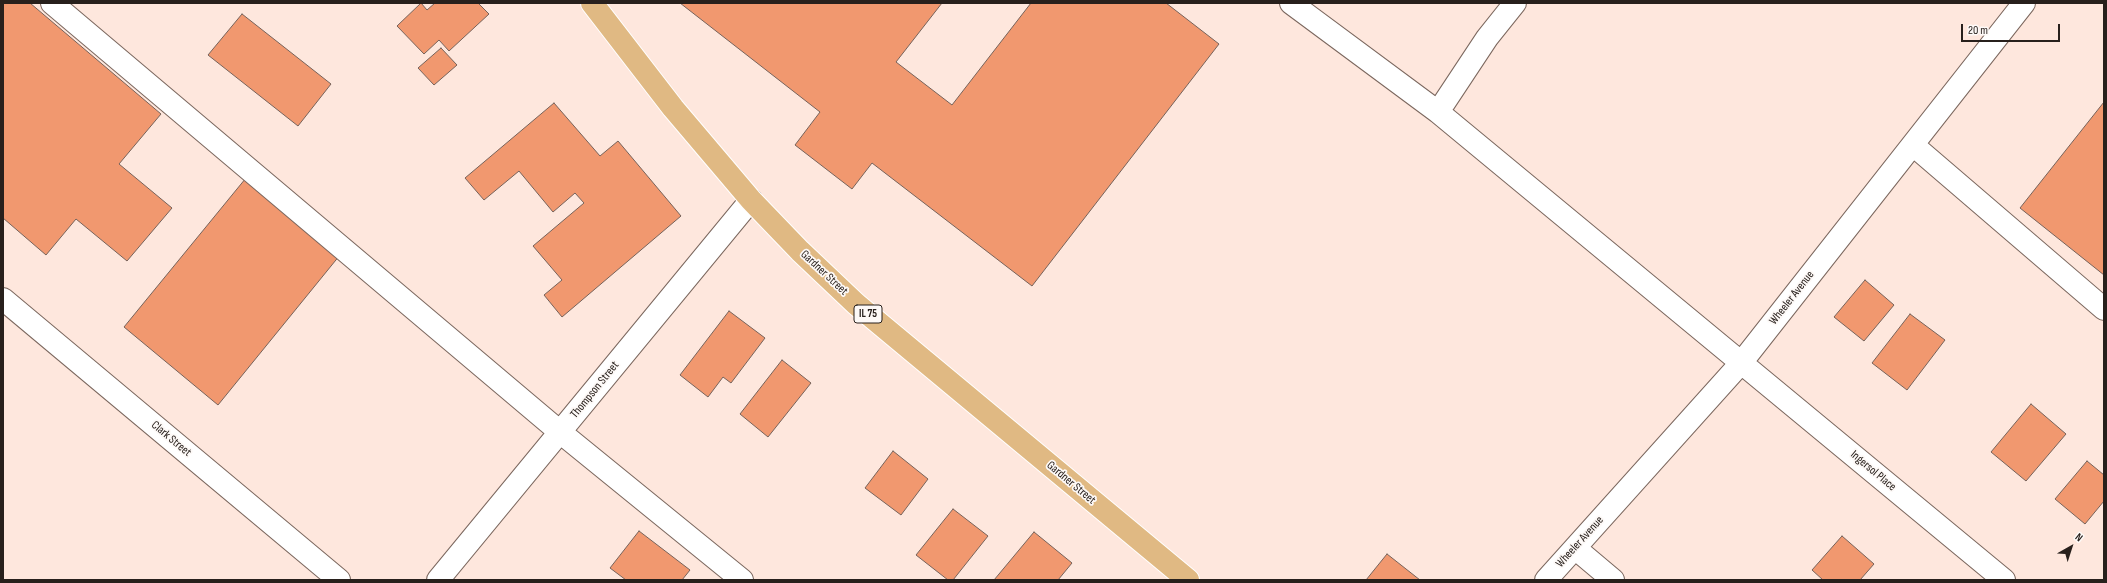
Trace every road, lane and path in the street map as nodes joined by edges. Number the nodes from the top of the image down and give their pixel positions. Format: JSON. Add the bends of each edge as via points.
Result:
{"nodes":[{"id":1,"x":52,"y":3,"type":"edge"},
{"id":2,"x":592,"y":3,"type":"edge"},
{"id":3,"x":1291,"y":3,"type":"edge"},
{"id":4,"x":1515,"y":3,"type":"edge"},
{"id":5,"x":2024,"y":3,"type":"edge"},
{"id":6,"x":1438,"y":112,"type":"junction"},
{"id":7,"x":1913,"y":145,"type":"junction"},
{"id":8,"x":751,"y":200,"type":"junction"},
{"id":9,"x":3,"y":299,"type":"edge"},
{"id":10,"x":2104,"y":309,"type":"edge"},
{"id":11,"x":1741,"y":363,"type":"junction"},
{"id":12,"x":560,"y":432,"type":"junction"},
{"id":13,"x":1575,"y":548,"type":"junction"},
{"id":14,"x":339,"y":580,"type":"edge"},
{"id":15,"x":438,"y":580,"type":"edge"},
{"id":16,"x":742,"y":580,"type":"edge"},
{"id":17,"x":1188,"y":580,"type":"edge"},
{"id":18,"x":1546,"y":580,"type":"edge"},
{"id":19,"x":1614,"y":580,"type":"edge"},
{"id":20,"x":2004,"y":580,"type":"edge"}],
"edges":[{"from":1,"to":12,"type":"street"},
{"from":2,"to":8,"type":"main road","name":"Gardner Street","number":"IL 75","via":[[673,108]]},
{"from":3,"to":6,"type":"street","name":"Ingersol Place"},
{"from":4,"to":6,"type":"street","via":[[1487,38]]},
{"from":5,"to":7,"type":"street","name":"Wheeler Avenue"},
{"from":6,"to":11,"type":"street","name":"Ingersol Place"},
{"from":7,"to":10,"type":"street"},
{"from":7,"to":11,"type":"street","name":"Wheeler Avenue"},
{"from":8,"to":12,"type":"street","name":"Thompson Street"},
{"from":8,"to":17,"type":"main road","name":"Gardner Street","number":"IL 75","via":[[856,304]]},
{"from":9,"to":14,"type":"street","name":"Clark Street"},
{"from":11,"to":13,"type":"street","name":"Wheeler Avenue"},
{"from":11,"to":20,"type":"street","name":"Ingersol Place"},
{"from":12,"to":15,"type":"street","name":"Thompson Street"},
{"from":12,"to":16,"type":"street"},
{"from":13,"to":18,"type":"street","name":"Wheeler Avenue"},
{"from":13,"to":19,"type":"street"}]}
